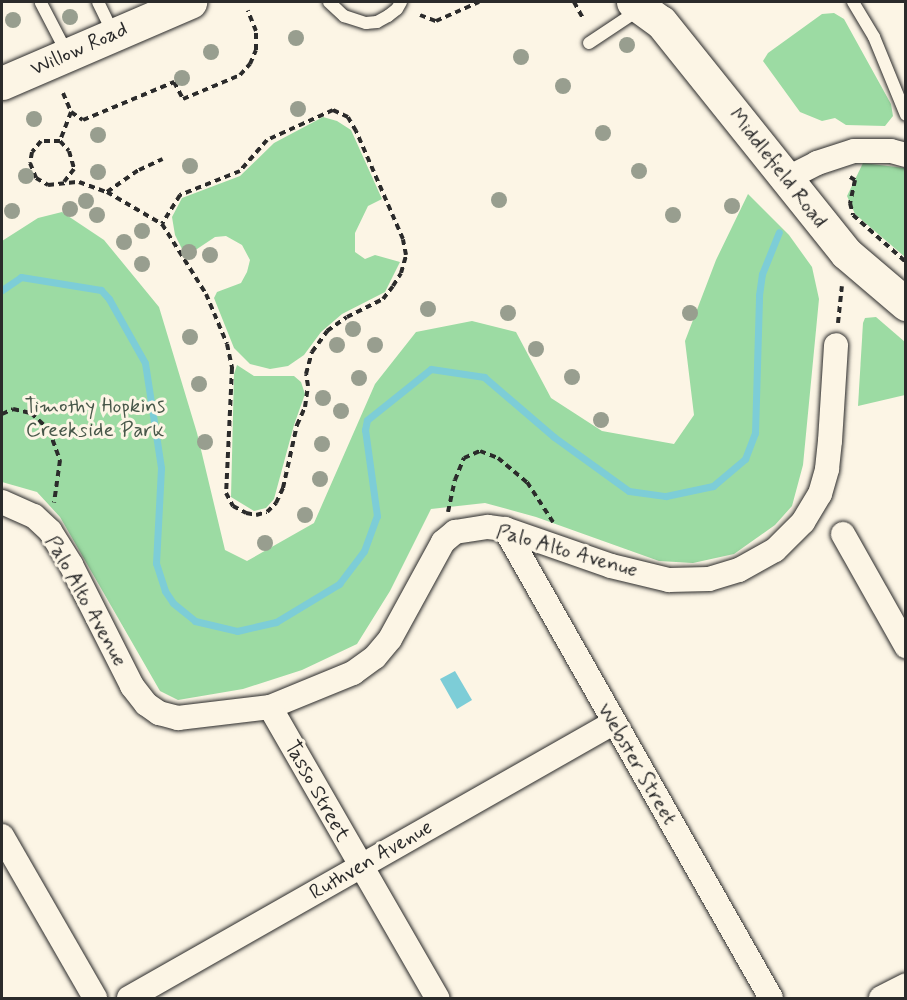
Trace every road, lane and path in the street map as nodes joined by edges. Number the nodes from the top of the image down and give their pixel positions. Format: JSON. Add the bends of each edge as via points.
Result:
{"nodes":[{"id":1,"x":98,"y":2,"type":"edge"},
{"id":2,"x":329,"y":2,"type":"edge"},
{"id":3,"x":401,"y":2,"type":"edge"},
{"id":4,"x":479,"y":2,"type":"edge"},
{"id":5,"x":574,"y":2,"type":"edge"},
{"id":6,"x":853,"y":2,"type":"edge"},
{"id":7,"x":41,"y":3,"type":"dead end"},
{"id":8,"x":174,"y":5,"type":"edge"},
{"id":9,"x":648,"y":8,"type":"edge"},
{"id":10,"x":248,"y":11,"type":"dead end"},
{"id":11,"x":420,"y":15,"type":"dead end"},
{"id":12,"x":584,"y":18,"type":"dead end"},
{"id":13,"x":113,"y":34,"type":"junction"},
{"id":14,"x":589,"y":43,"type":"dead end"},
{"id":15,"x":68,"y":55,"type":"junction"},
{"id":16,"x":2,"y":83,"type":"edge"},
{"id":17,"x":63,"y":93,"type":"dead end"},
{"id":18,"x":71,"y":112,"type":"junction"},
{"id":19,"x":906,"y":115,"type":"edge"},
{"id":20,"x":60,"y":141,"type":"junction"},
{"id":21,"x":906,"y":155,"type":"edge"},
{"id":22,"x":164,"y":159,"type":"dead end"},
{"id":23,"x":849,"y":176,"type":"dead end"},
{"id":24,"x":786,"y":179,"type":"junction"},
{"id":25,"x":64,"y":182,"type":"junction"},
{"id":26,"x":107,"y":192,"type":"junction"},
{"id":27,"x":162,"y":224,"type":"junction"},
{"id":28,"x":846,"y":253,"type":"junction"},
{"id":29,"x":906,"y":262,"type":"edge"},
{"id":30,"x":906,"y":304,"type":"edge"},
{"id":31,"x":836,"y":345,"type":"joint"},
{"id":32,"x":2,"y":414,"type":"edge"},
{"id":33,"x":2,"y":502,"type":"edge"},
{"id":34,"x":505,"y":530,"type":"junction"},
{"id":35,"x":50,"y":531,"type":"junction"},
{"id":36,"x":843,"y":534,"type":"dead end"},
{"id":37,"x":443,"y":542,"type":"junction"},
{"id":38,"x":554,"y":545,"type":"junction"},
{"id":39,"x":906,"y":646,"type":"edge"},
{"id":40,"x":270,"y":707,"type":"junction"},
{"id":41,"x":613,"y":723,"type":"junction"},
{"id":42,"x":2,"y":836,"type":"edge"},
{"id":43,"x":359,"y":866,"type":"junction"},
{"id":44,"x":906,"y":985,"type":"edge"},
{"id":45,"x":94,"y":999,"type":"edge"},
{"id":46,"x":129,"y":999,"type":"edge"},
{"id":47,"x":437,"y":999,"type":"edge"},
{"id":48,"x":771,"y":999,"type":"edge"},
{"id":49,"x":881,"y":999,"type":"edge"}],
"edges":[{"from":1,"to":13,"type":"lane"},
{"from":2,"to":3,"type":"lane","via":[[344,16],[366,23],[388,16]]},
{"from":4,"to":11,"type":"path","via":[[436,21]]},
{"from":5,"to":12,"type":"path"},
{"from":6,"to":19,"type":"lane","via":[[874,37]]},
{"from":7,"to":15,"type":"lane"},
{"from":8,"to":13,"type":"main road","name":"Willow Road"},
{"from":9,"to":14,"type":"lane"},
{"from":9,"to":24,"type":"main road","name":"Middlefield Road"},
{"from":10,"to":18,"type":"path","via":[[256,31],[256,50],[240,75],[183,99],[174,82],[83,120]]},
{"from":13,"to":15,"type":"main road","name":"Willow Road"},
{"from":15,"to":16,"type":"main road","name":"Willow Road"},
{"from":17,"to":18,"type":"path"},
{"from":18,"to":20,"type":"path"},
{"from":20,"to":25,"type":"path","via":[[69,151],[74,169]]},
{"from":20,"to":25,"type":"path","via":[[41,141],[32,152],[30,163],[36,178],[48,185]]},
{"from":21,"to":24,"type":"street","via":[[854,151]]},
{"from":22,"to":26,"type":"path","via":[[139,170]]},
{"from":23,"to":29,"type":"path","via":[[855,180],[850,203],[853,215]]},
{"from":24,"to":28,"type":"main road","name":"Middlefield Road"},
{"from":25,"to":26,"type":"path","via":[[79,182]]},
{"from":26,"to":27,"type":"path"},
{"from":27,"to":27,"type":"path","via":[[206,294],[227,344],[232,368],[226,494],[233,506],[246,513],[267,512],[283,488],[297,425],[305,407],[306,374],[312,352],[327,331],[382,299],[393,286],[406,255],[403,239],[356,131],[348,117],[333,110],[267,140],[240,171],[180,195]]},
{"from":28,"to":30,"type":"main road","name":"Middlefield Road"},
{"from":28,"to":31,"type":"path"},
{"from":31,"to":38,"type":"street","name":"Palo Alto Avenue","via":[[830,441],[820,494],[803,522],[775,550],[740,570],[709,579],[669,580],[611,566]]},
{"from":32,"to":35,"type":"path","via":[[13,409],[32,413],[49,430],[60,460]]},
{"from":33,"to":35,"type":"street","name":"Palo Alto Avenue","via":[[34,516]]},
{"from":34,"to":37,"type":"street","name":"Palo Alto Avenue","via":[[473,528],[455,532]]},
{"from":34,"to":38,"type":"street","name":"Palo Alto Avenue"},
{"from":34,"to":41,"type":"street","name":"Webster Street"},
{"from":35,"to":40,"type":"street","name":"Palo Alto Avenue","via":[[132,686],[146,704],[159,713],[178,718]]},
{"from":36,"to":39,"type":"street"},
{"from":37,"to":38,"type":"path","via":[[455,480],[464,458],[480,451],[498,458],[526,482],[554,523]]},
{"from":37,"to":40,"type":"street","name":"Palo Alto Avenue","via":[[390,639],[375,657],[353,673]]},
{"from":40,"to":43,"type":"street","name":"Tasso Street"},
{"from":41,"to":43,"type":"street","name":"Ruthven Avenue"},
{"from":41,"to":48,"type":"street","name":"Webster Street"},
{"from":42,"to":45,"type":"street"},
{"from":43,"to":46,"type":"street","name":"Ruthven Avenue"},
{"from":43,"to":47,"type":"street","name":"Tasso Street"},
{"from":44,"to":49,"type":"street"}]}
